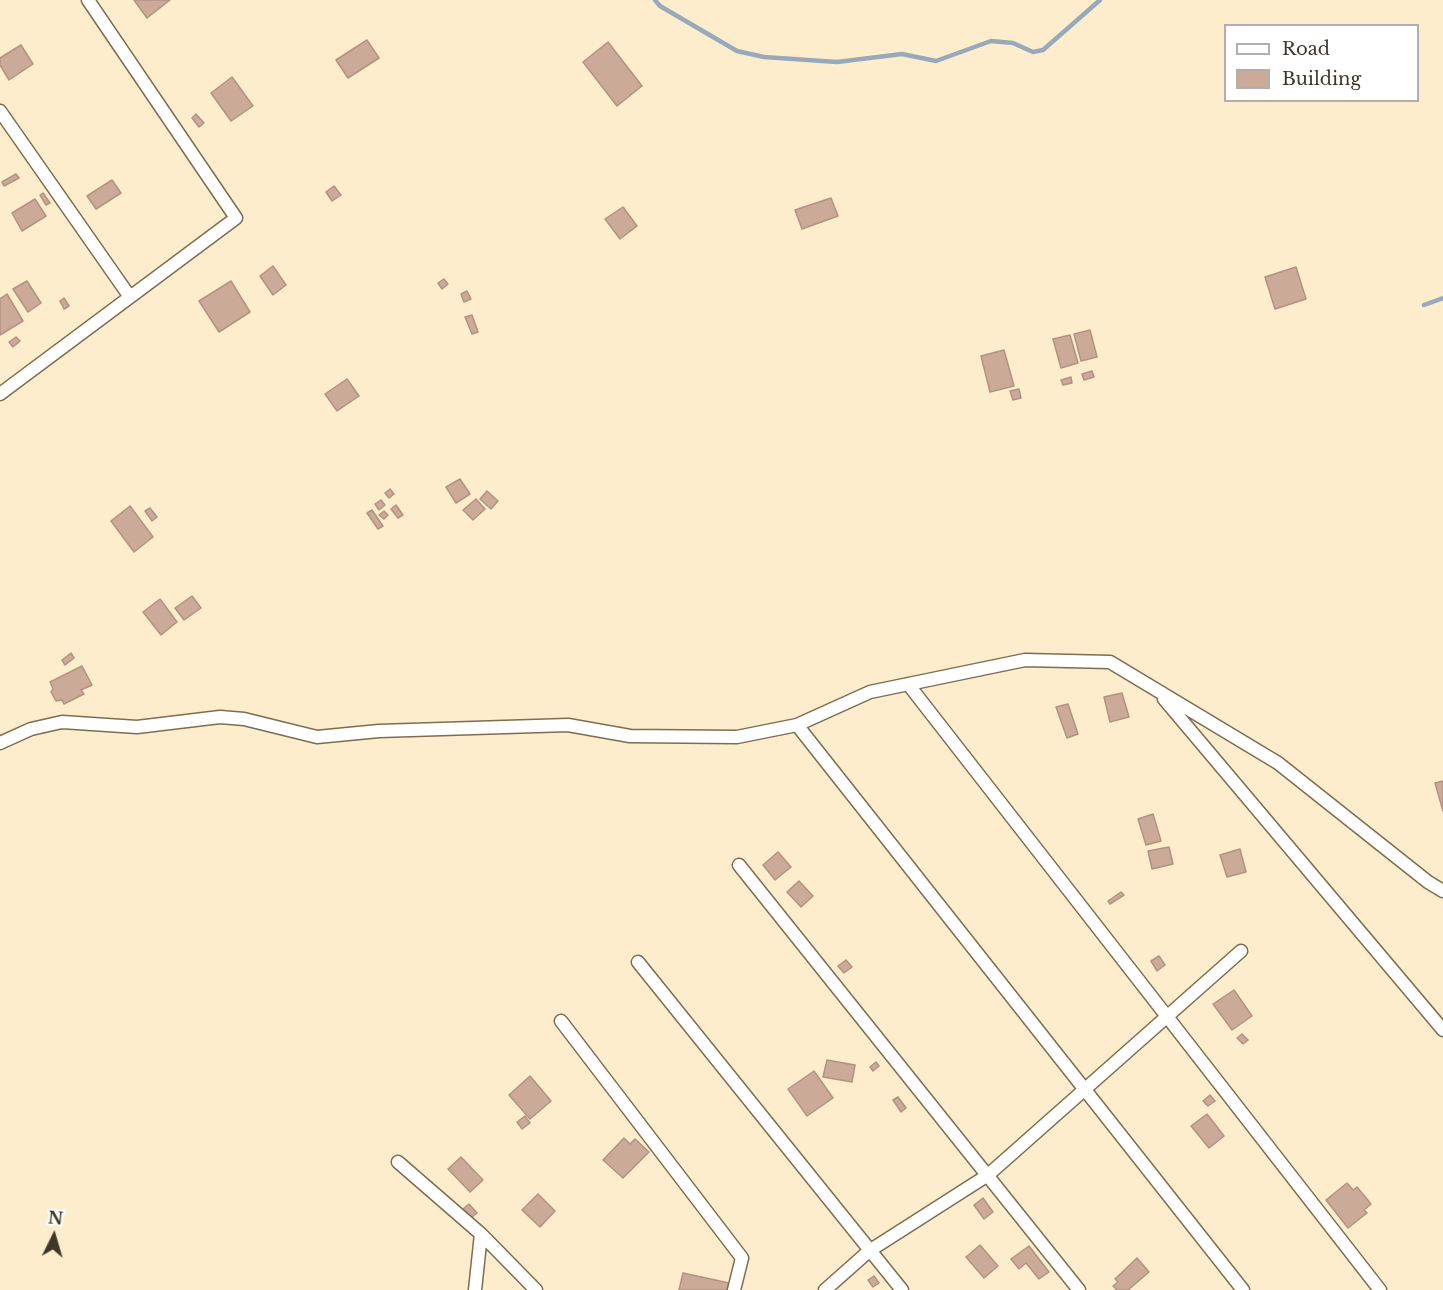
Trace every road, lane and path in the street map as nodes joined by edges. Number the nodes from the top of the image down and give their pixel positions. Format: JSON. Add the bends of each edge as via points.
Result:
{"nodes":[{"id":1,"x":88,"y":0,"type":"edge"},
{"id":2,"x":0,"y":111,"type":"edge"},
{"id":3,"x":130,"y":297,"type":"junction"},
{"id":4,"x":0,"y":394,"type":"edge"},
{"id":5,"x":908,"y":684,"type":"junction"},
{"id":6,"x":1154,"y":687,"type":"junction"},
{"id":7,"x":797,"y":724,"type":"junction"},
{"id":8,"x":0,"y":743,"type":"edge"},
{"id":9,"x":739,"y":865,"type":"dead end"},
{"id":10,"x":1443,"y":891,"type":"edge"},
{"id":11,"x":1241,"y":951,"type":"dead end"},
{"id":12,"x":638,"y":962,"type":"dead end"},
{"id":13,"x":1167,"y":1016,"type":"junction"},
{"id":14,"x":561,"y":1021,"type":"dead end"},
{"id":15,"x":1443,"y":1030,"type":"edge"},
{"id":16,"x":1086,"y":1088,"type":"junction"},
{"id":17,"x":398,"y":1162,"type":"dead end"},
{"id":18,"x":988,"y":1174,"type":"junction"},
{"id":19,"x":481,"y":1234,"type":"junction"},
{"id":20,"x":869,"y":1251,"type":"junction"},
{"id":21,"x":475,"y":1290,"type":"edge"},
{"id":22,"x":536,"y":1290,"type":"edge"},
{"id":23,"x":734,"y":1290,"type":"edge"},
{"id":24,"x":825,"y":1290,"type":"edge"},
{"id":25,"x":902,"y":1290,"type":"edge"},
{"id":26,"x":1080,"y":1290,"type":"edge"},
{"id":27,"x":1243,"y":1290,"type":"edge"},
{"id":28,"x":1380,"y":1290,"type":"edge"}],
"edges":[{"from":1,"to":3,"type":"street","via":[[236,218]]},
{"from":2,"to":3,"type":"street"},
{"from":3,"to":4,"type":"street"},
{"from":5,"to":6,"type":"street","via":[[1025,660],[1110,662]]},
{"from":5,"to":7,"type":"street","via":[[870,692]]},
{"from":5,"to":13,"type":"street"},
{"from":6,"to":10,"type":"street","via":[[1278,763]]},
{"from":6,"to":15,"type":"street"},
{"from":7,"to":8,"type":"street","via":[[737,737],[630,735],[568,725],[316,737],[220,717],[137,727],[62,722],[31,729]]},
{"from":7,"to":16,"type":"street"},
{"from":9,"to":18,"type":"street"},
{"from":11,"to":13,"type":"street"},
{"from":12,"to":20,"type":"street"},
{"from":13,"to":16,"type":"street"},
{"from":13,"to":28,"type":"street"},
{"from":14,"to":23,"type":"street","via":[[742,1258]]},
{"from":16,"to":18,"type":"street"},
{"from":16,"to":27,"type":"street"},
{"from":17,"to":19,"type":"street"},
{"from":18,"to":20,"type":"street"},
{"from":18,"to":26,"type":"street"},
{"from":19,"to":21,"type":"street"},
{"from":19,"to":22,"type":"street"},
{"from":20,"to":24,"type":"street"},
{"from":20,"to":25,"type":"street"}]}
